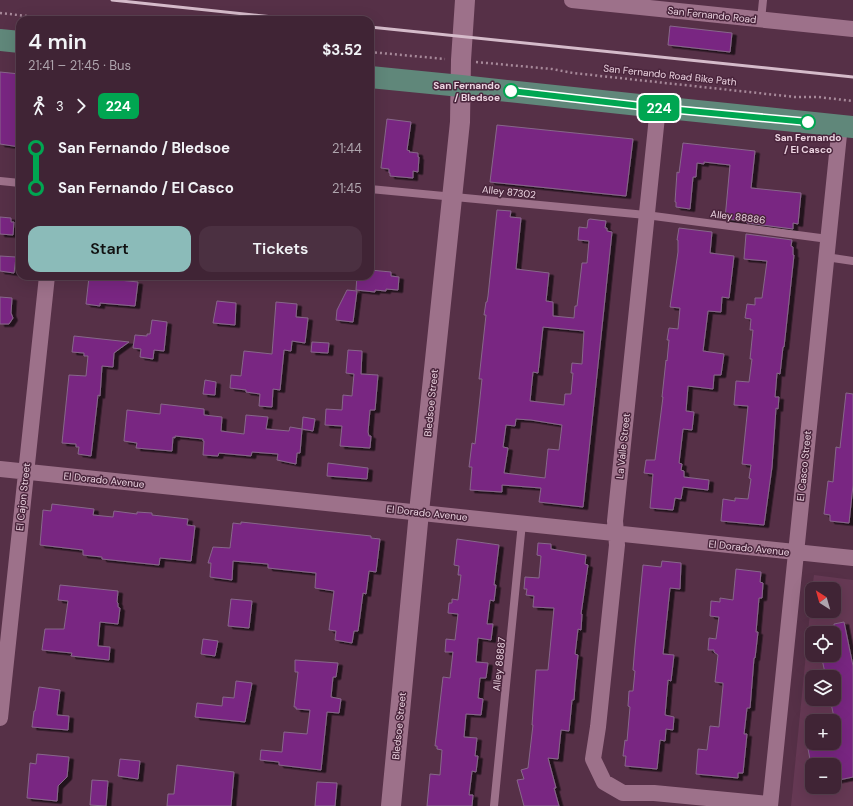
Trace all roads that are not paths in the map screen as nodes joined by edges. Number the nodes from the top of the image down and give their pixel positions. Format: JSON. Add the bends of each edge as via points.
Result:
{"nodes":[{"id":1,"x":465,"y":0,"type":"edge"},
{"id":2,"x":572,"y":0,"type":"edge"},
{"id":3,"x":763,"y":0,"type":"edge"},
{"id":4,"x":761,"y":20,"type":"junction"},
{"id":5,"x":853,"y":29,"type":"edge"},
{"id":6,"x":0,"y":40,"type":"edge"},
{"id":7,"x":16,"y":42,"type":"edge"},
{"id":8,"x":374,"y":77,"type":"edge"},
{"id":9,"x":461,"y":86,"type":"junction"},
{"id":10,"x":658,"y":108,"type":"junction"},
{"id":11,"x":846,"y":126,"type":"edge"},
{"id":12,"x":0,"y":181,"type":"edge"},
{"id":13,"x":16,"y":183,"type":"edge"},
{"id":14,"x":374,"y":189,"type":"edge"},
{"id":15,"x":452,"y":196,"type":"junction"},
{"id":16,"x":646,"y":215,"type":"junction"},
{"id":17,"x":828,"y":239,"type":"junction"},
{"id":18,"x":826,"y":257,"type":"junction"},
{"id":19,"x":853,"y":261,"type":"edge"},
{"id":20,"x":47,"y":280,"type":"edge"},
{"id":21,"x":0,"y":469,"type":"edge"},
{"id":22,"x":25,"y":472,"type":"junction"},
{"id":23,"x":419,"y":512,"type":"junction"},
{"id":24,"x":522,"y":523,"type":"junction"},
{"id":25,"x":617,"y":534,"type":"junction"},
{"id":26,"x":795,"y":552,"type":"junction"},
{"id":27,"x":853,"y":558,"type":"edge"},
{"id":28,"x":0,"y":718,"type":"edge"},
{"id":29,"x":770,"y":805,"type":"edge"},
{"id":30,"x":391,"y":806,"type":"edge"},
{"id":31,"x":494,"y":806,"type":"edge"}],
"edges":[{"from":1,"to":9,"type":"street","name":"Bledsoe Street"},
{"from":2,"to":4,"type":"street","name":"San Fernando Road"},
{"from":3,"to":4,"type":"lane"},
{"from":4,"to":5,"type":"street","name":"San Fernando Road"},
{"from":6,"to":7,"type":"main road"},
{"from":8,"to":9,"type":"main road"},
{"from":9,"to":10,"type":"main road"},
{"from":9,"to":15,"type":"street","name":"Bledsoe Street"},
{"from":10,"to":11,"type":"main road"},
{"from":10,"to":16,"type":"street","name":"La Valle Street"},
{"from":11,"to":17,"type":"street","name":"El Casco Street"},
{"from":12,"to":13,"type":"lane"},
{"from":14,"to":15,"type":"lane","name":"Alley 87302"},
{"from":15,"to":16,"type":"lane","name":"Alley 87302"},
{"from":15,"to":23,"type":"street","name":"Bledsoe Street"},
{"from":16,"to":17,"type":"lane","name":"Alley 88886"},
{"from":16,"to":25,"type":"street","name":"La Valle Street","via":[[615,521]]},
{"from":17,"to":18,"type":"street","name":"El Casco Street"},
{"from":18,"to":19,"type":"lane"},
{"from":18,"to":26,"type":"street","name":"El Casco Street"},
{"from":20,"to":22,"type":"street","name":"El Cajon Street"},
{"from":21,"to":22,"type":"street","name":"El Dorado Avenue"},
{"from":22,"to":23,"type":"street","name":"El Dorado Avenue"},
{"from":22,"to":28,"type":"street","name":"El Cajon Street"},
{"from":23,"to":24,"type":"street","name":"El Dorado Avenue"},
{"from":23,"to":30,"type":"street","name":"Bledsoe Street"},
{"from":24,"to":25,"type":"street","name":"El Dorado Avenue"},
{"from":24,"to":31,"type":"lane","name":"Alley 88887"},
{"from":25,"to":26,"type":"street","name":"El Dorado Avenue"},
{"from":25,"to":29,"type":"street","name":"La Valle Street","via":[[593,758],[604,782],[623,793],[654,792]]},
{"from":26,"to":27,"type":"street","name":"El Dorado Avenue"},
{"from":26,"to":29,"type":"street","name":"El Casco Street"}]}
